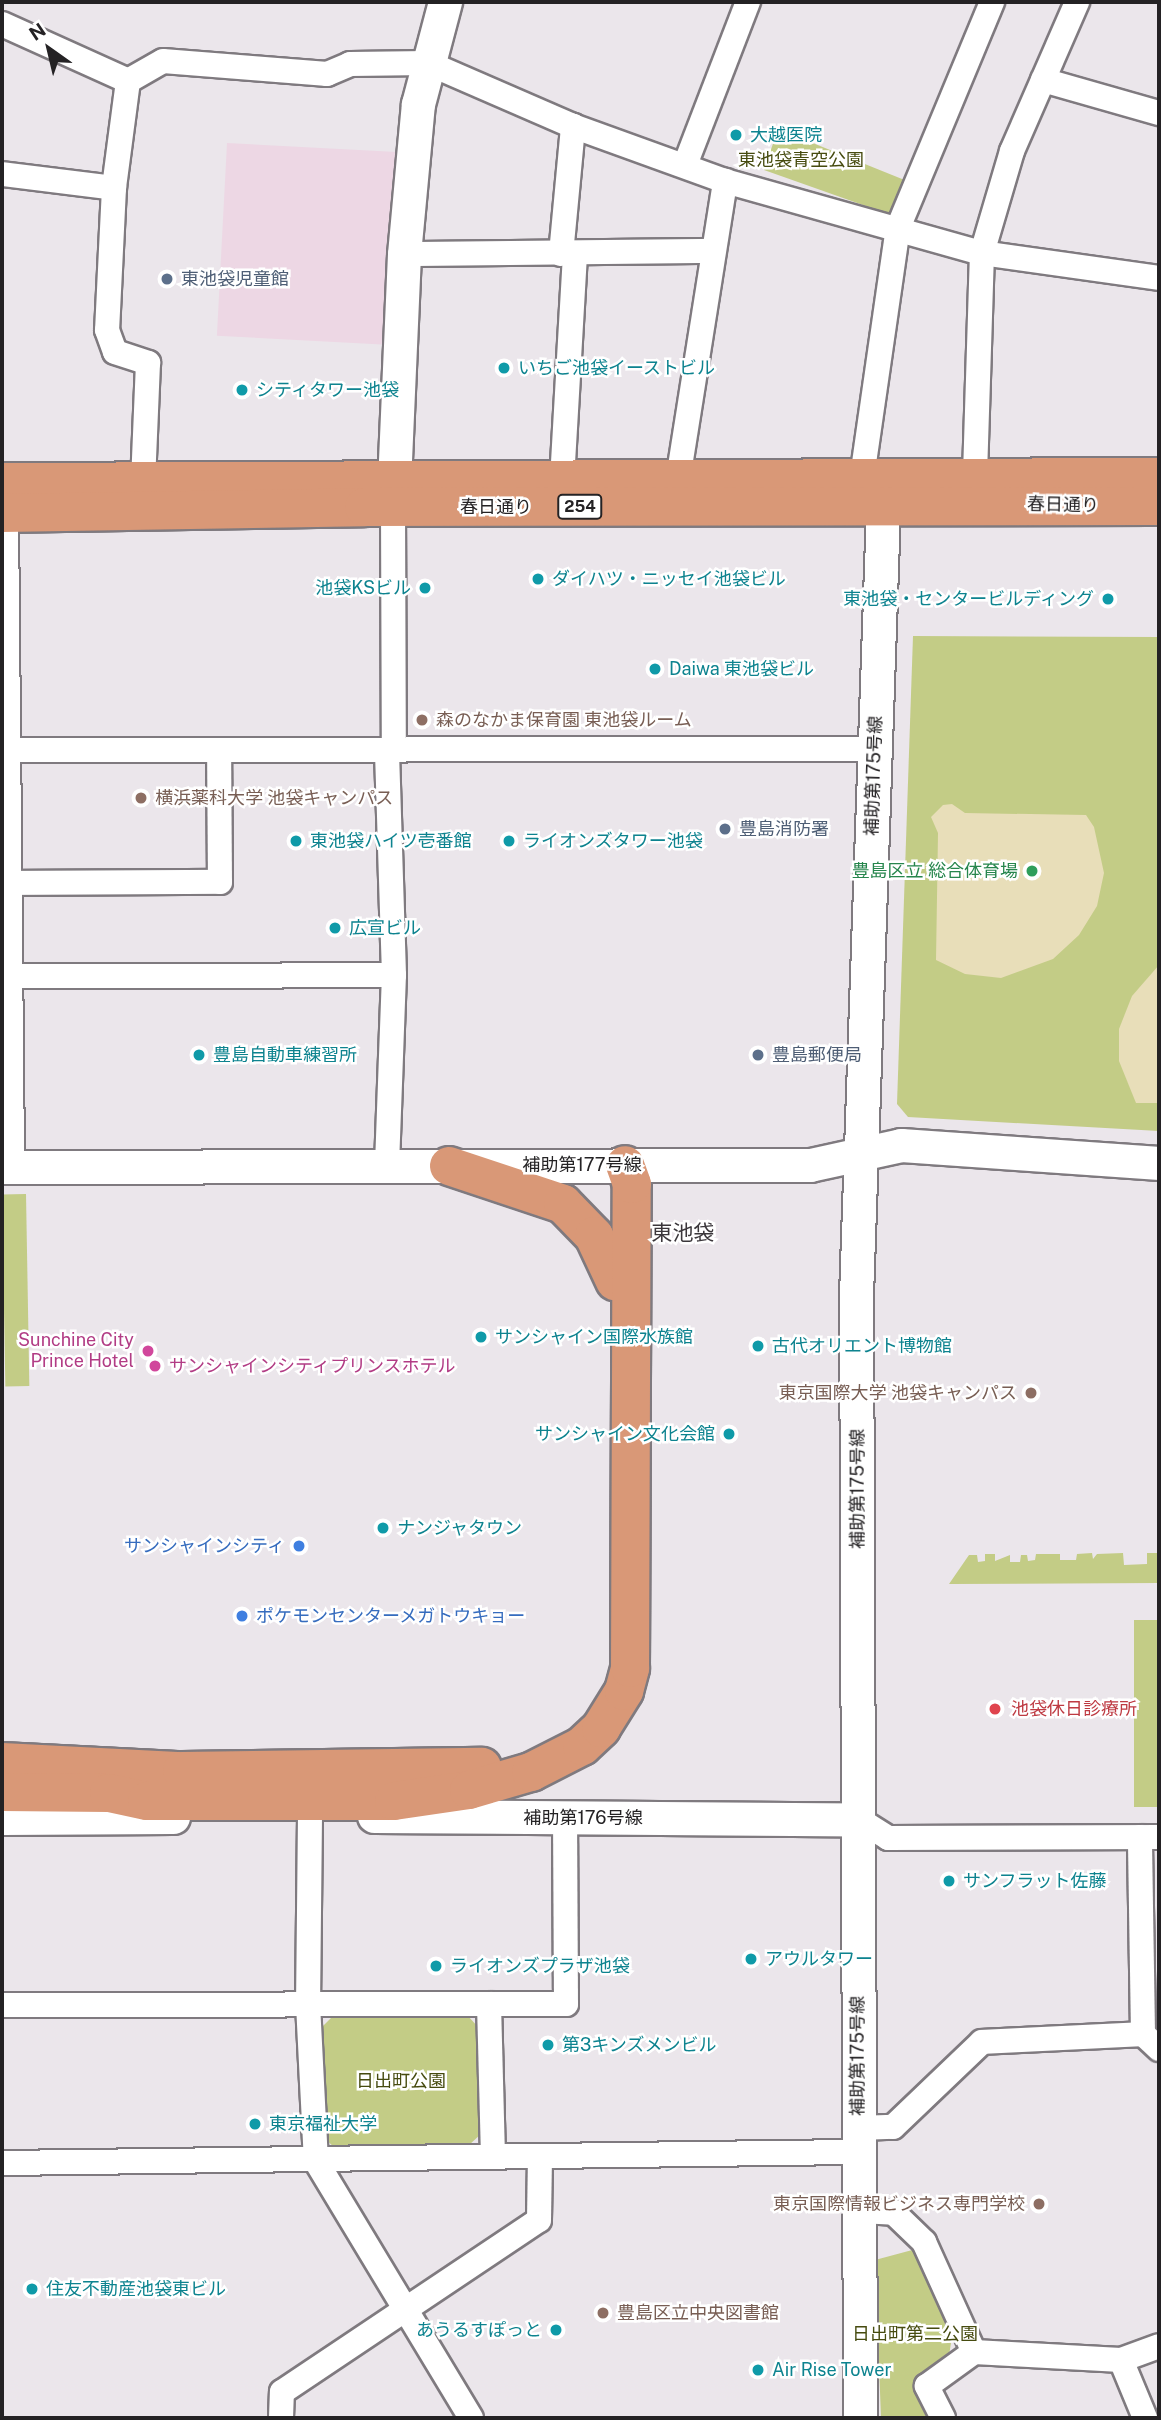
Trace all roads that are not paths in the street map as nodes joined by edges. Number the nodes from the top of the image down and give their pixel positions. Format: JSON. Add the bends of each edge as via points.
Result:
{"nodes":[{"id":1,"x":445,"y":2,"type":"edge"},
{"id":2,"x":748,"y":2,"type":"edge"},
{"id":3,"x":992,"y":2,"type":"edge"},
{"id":4,"x":1077,"y":2,"type":"edge"},
{"id":5,"x":2,"y":24,"type":"edge"},
{"id":6,"x":428,"y":63,"type":"junction"},
{"id":7,"x":1043,"y":80,"type":"junction"},
{"id":8,"x":128,"y":81,"type":"junction"},
{"id":9,"x":1159,"y":113,"type":"edge"},
{"id":10,"x":573,"y":126,"type":"junction"},
{"id":11,"x":685,"y":165,"type":"junction"},
{"id":12,"x":2,"y":174,"type":"edge"},
{"id":13,"x":725,"y":181,"type":"junction"},
{"id":14,"x":114,"y":188,"type":"junction"},
{"id":15,"x":898,"y":229,"type":"junction"},
{"id":16,"x":711,"y":251,"type":"junction"},
{"id":17,"x":982,"y":253,"type":"junction"},
{"id":18,"x":404,"y":254,"type":"junction"},
{"id":19,"x":568,"y":254,"type":"junction"},
{"id":20,"x":1159,"y":278,"type":"edge"},
{"id":21,"x":975,"y":475,"type":"junction"},
{"id":22,"x":1159,"y":477,"type":"edge"},
{"id":23,"x":678,"y":479,"type":"junction"},
{"id":24,"x":562,"y":480,"type":"junction"},
{"id":25,"x":143,"y":482,"type":"junction"},
{"id":26,"x":876,"y":486,"type":"junction"},
{"id":27,"x":393,"y":494,"type":"junction"},
{"id":28,"x":3,"y":503,"type":"edge"},
{"id":29,"x":1159,"y":506,"type":"edge"},
{"id":30,"x":875,"y":749,"type":"junction"},
{"id":31,"x":9,"y":750,"type":"junction"},
{"id":32,"x":219,"y":750,"type":"junction"},
{"id":33,"x":391,"y":750,"type":"junction"},
{"id":34,"x":10,"y":883,"type":"junction"},
{"id":35,"x":6,"y":975,"type":"edge"},
{"id":36,"x":394,"y":975,"type":"junction"},
{"id":37,"x":860,"y":1154,"type":"junction"},
{"id":38,"x":1159,"y":1163,"type":"edge"},
{"id":39,"x":387,"y":1165,"type":"junction"},
{"id":40,"x":625,"y":1165,"type":"junction"},
{"id":41,"x":449,"y":1166,"type":"junction"},
{"id":42,"x":7,"y":1167,"type":"edge"},
{"id":43,"x":615,"y":1281,"type":"junction"},
{"id":44,"x":618,"y":1674,"type":"junction"},
{"id":45,"x":2,"y":1762,"type":"edge"},
{"id":46,"x":51,"y":1766,"type":"junction"},
{"id":47,"x":2,"y":1768,"type":"edge"},
{"id":48,"x":2,"y":1792,"type":"edge"},
{"id":49,"x":147,"y":1801,"type":"junction"},
{"id":50,"x":2,"y":1809,"type":"edge"},
{"id":51,"x":310,"y":1816,"type":"junction"},
{"id":52,"x":565,"y":1817,"type":"junction"},
{"id":53,"x":2,"y":1818,"type":"edge"},
{"id":54,"x":858,"y":1819,"type":"junction"},
{"id":55,"x":1150,"y":1837,"type":"edge"},
{"id":56,"x":308,"y":2004,"type":"junction"},
{"id":57,"x":489,"y":2004,"type":"junction"},
{"id":58,"x":2,"y":2006,"type":"edge"},
{"id":59,"x":1151,"y":2041,"type":"edge"},
{"id":60,"x":859,"y":2140,"type":"junction"},
{"id":61,"x":493,"y":2156,"type":"junction"},
{"id":62,"x":540,"y":2158,"type":"junction"},
{"id":63,"x":316,"y":2161,"type":"junction"},
{"id":64,"x":2,"y":2163,"type":"edge"},
{"id":65,"x":860,"y":2211,"type":"junction"},
{"id":66,"x":405,"y":2308,"type":"junction"},
{"id":67,"x":1159,"y":2346,"type":"edge"},
{"id":68,"x":974,"y":2352,"type":"junction"},
{"id":69,"x":1121,"y":2360,"type":"junction"},
{"id":70,"x":281,"y":2418,"type":"edge"},
{"id":71,"x":471,"y":2418,"type":"edge"},
{"id":72,"x":860,"y":2418,"type":"edge"},
{"id":73,"x":943,"y":2418,"type":"edge"},
{"id":74,"x":1145,"y":2418,"type":"edge"}],
"edges":[{"from":1,"to":6,"type":"street"},
{"from":2,"to":11,"type":"street"},
{"from":3,"to":15,"type":"street"},
{"from":4,"to":7,"type":"street"},
{"from":5,"to":8,"type":"street"},
{"from":6,"to":8,"type":"street","via":[[350,64],[327,74],[163,61]]},
{"from":6,"to":10,"type":"street"},
{"from":6,"to":18,"type":"street","via":[[418,104]]},
{"from":7,"to":9,"type":"street"},
{"from":7,"to":17,"type":"street","via":[[1012,151]]},
{"from":8,"to":14,"type":"street"},
{"from":10,"to":11,"type":"street"},
{"from":10,"to":19,"type":"street"},
{"from":11,"to":13,"type":"street"},
{"from":12,"to":14,"type":"street"},
{"from":13,"to":15,"type":"street"},
{"from":13,"to":16,"type":"street"},
{"from":14,"to":25,"type":"street","via":[[107,330],[115,352],[148,363]]},
{"from":15,"to":17,"type":"street"},
{"from":15,"to":26,"type":"street"},
{"from":16,"to":19,"type":"street"},
{"from":16,"to":23,"type":"street"},
{"from":17,"to":20,"type":"street"},
{"from":17,"to":21,"type":"street"},
{"from":18,"to":19,"type":"street"},
{"from":18,"to":27,"type":"street"},
{"from":19,"to":24,"type":"street"},
{"from":21,"to":22,"type":"highway","name":"春日通り","number":"254"},
{"from":21,"to":26,"type":"highway","name":"春日通り","number":"254"},
{"from":23,"to":24,"type":"highway","name":"春日通り","number":"254"},
{"from":23,"to":26,"type":"highway","name":"春日通り","number":"254"},
{"from":24,"to":27,"type":"highway","name":"春日通り","number":"254"},
{"from":25,"to":27,"type":"highway","name":"春日通り","number":"254"},
{"from":25,"to":28,"type":"highway","name":"春日通り","number":"254"},
{"from":26,"to":27,"type":"highway","name":"春日通り","number":"254"},
{"from":26,"to":29,"type":"highway","name":"春日通り","number":"254"},
{"from":26,"to":30,"type":"street","name":"補助第175号線"},
{"from":27,"to":28,"type":"highway","name":"春日通り","number":"254"},
{"from":27,"to":33,"type":"street"},
{"from":28,"to":31,"type":"street"},
{"from":30,"to":33,"type":"street"},
{"from":30,"to":37,"type":"street","name":"補助第175号線"},
{"from":31,"to":32,"type":"street"},
{"from":31,"to":34,"type":"street"},
{"from":32,"to":33,"type":"street"},
{"from":32,"to":34,"type":"street","via":[[220,881]]},
{"from":33,"to":36,"type":"street"},
{"from":34,"to":35,"type":"street"},
{"from":35,"to":36,"type":"street"},
{"from":35,"to":42,"type":"street"},
{"from":36,"to":39,"type":"street"},
{"from":37,"to":38,"type":"street","name":"補助第177号線","via":[[901,1145]]},
{"from":37,"to":40,"type":"street","name":"補助第177号線","via":[[810,1165]]},
{"from":37,"to":54,"type":"street","name":"補助第175号線"},
{"from":39,"to":41,"type":"street","name":"補助第177号線"},
{"from":39,"to":42,"type":"street","name":"補助第177号線"},
{"from":40,"to":41,"type":"street","name":"補助第177号線"},
{"from":40,"to":43,"type":"highway","via":[[616,1186]]},
{"from":40,"to":44,"type":"highway","via":[[632,1184]]},
{"from":41,"to":43,"type":"highway","via":[[563,1204],[594,1236]]},
{"from":43,"to":44,"type":"highway"},
{"from":44,"to":46,"type":"highway","via":[[584,1726],[560,1747],[520,1763],[349,1772]]},
{"from":44,"to":49,"type":"highway","via":[[613,1713],[582,1746],[501,1782],[394,1801]]},
{"from":45,"to":46,"type":"highway"},
{"from":46,"to":47,"type":"highway"},
{"from":48,"to":49,"type":"highway","via":[[109,1793]]},
{"from":49,"to":50,"type":"highway","via":[[110,1810]]},
{"from":51,"to":52,"type":"street","name":"補助第176号線"},
{"from":51,"to":53,"type":"street","name":"補助第176号線"},
{"from":51,"to":56,"type":"street"},
{"from":52,"to":54,"type":"street","name":"補助第176号線"},
{"from":52,"to":57,"type":"street","via":[[566,2004]]},
{"from":54,"to":55,"type":"street","via":[[888,1838]]},
{"from":54,"to":60,"type":"street","name":"補助第175号線"},
{"from":55,"to":59,"type":"street"},
{"from":56,"to":57,"type":"street"},
{"from":56,"to":58,"type":"street"},
{"from":56,"to":63,"type":"street"},
{"from":57,"to":61,"type":"street"},
{"from":59,"to":60,"type":"street","via":[[982,2042],[892,2127]]},
{"from":60,"to":62,"type":"street"},
{"from":60,"to":65,"type":"street","name":"補助第175号線"},
{"from":61,"to":62,"type":"street"},
{"from":61,"to":63,"type":"street"},
{"from":62,"to":66,"type":"street","via":[[539,2220]]},
{"from":63,"to":64,"type":"street"},
{"from":63,"to":66,"type":"street"},
{"from":65,"to":68,"type":"street","via":[[894,2213],[924,2242]]},
{"from":65,"to":72,"type":"street","name":"補助第175号線"},
{"from":66,"to":70,"type":"street","via":[[282,2392]]},
{"from":66,"to":71,"type":"street"},
{"from":67,"to":69,"type":"street"},
{"from":68,"to":69,"type":"street"},
{"from":68,"to":73,"type":"street","via":[[927,2386]]},
{"from":69,"to":74,"type":"street"}]}
